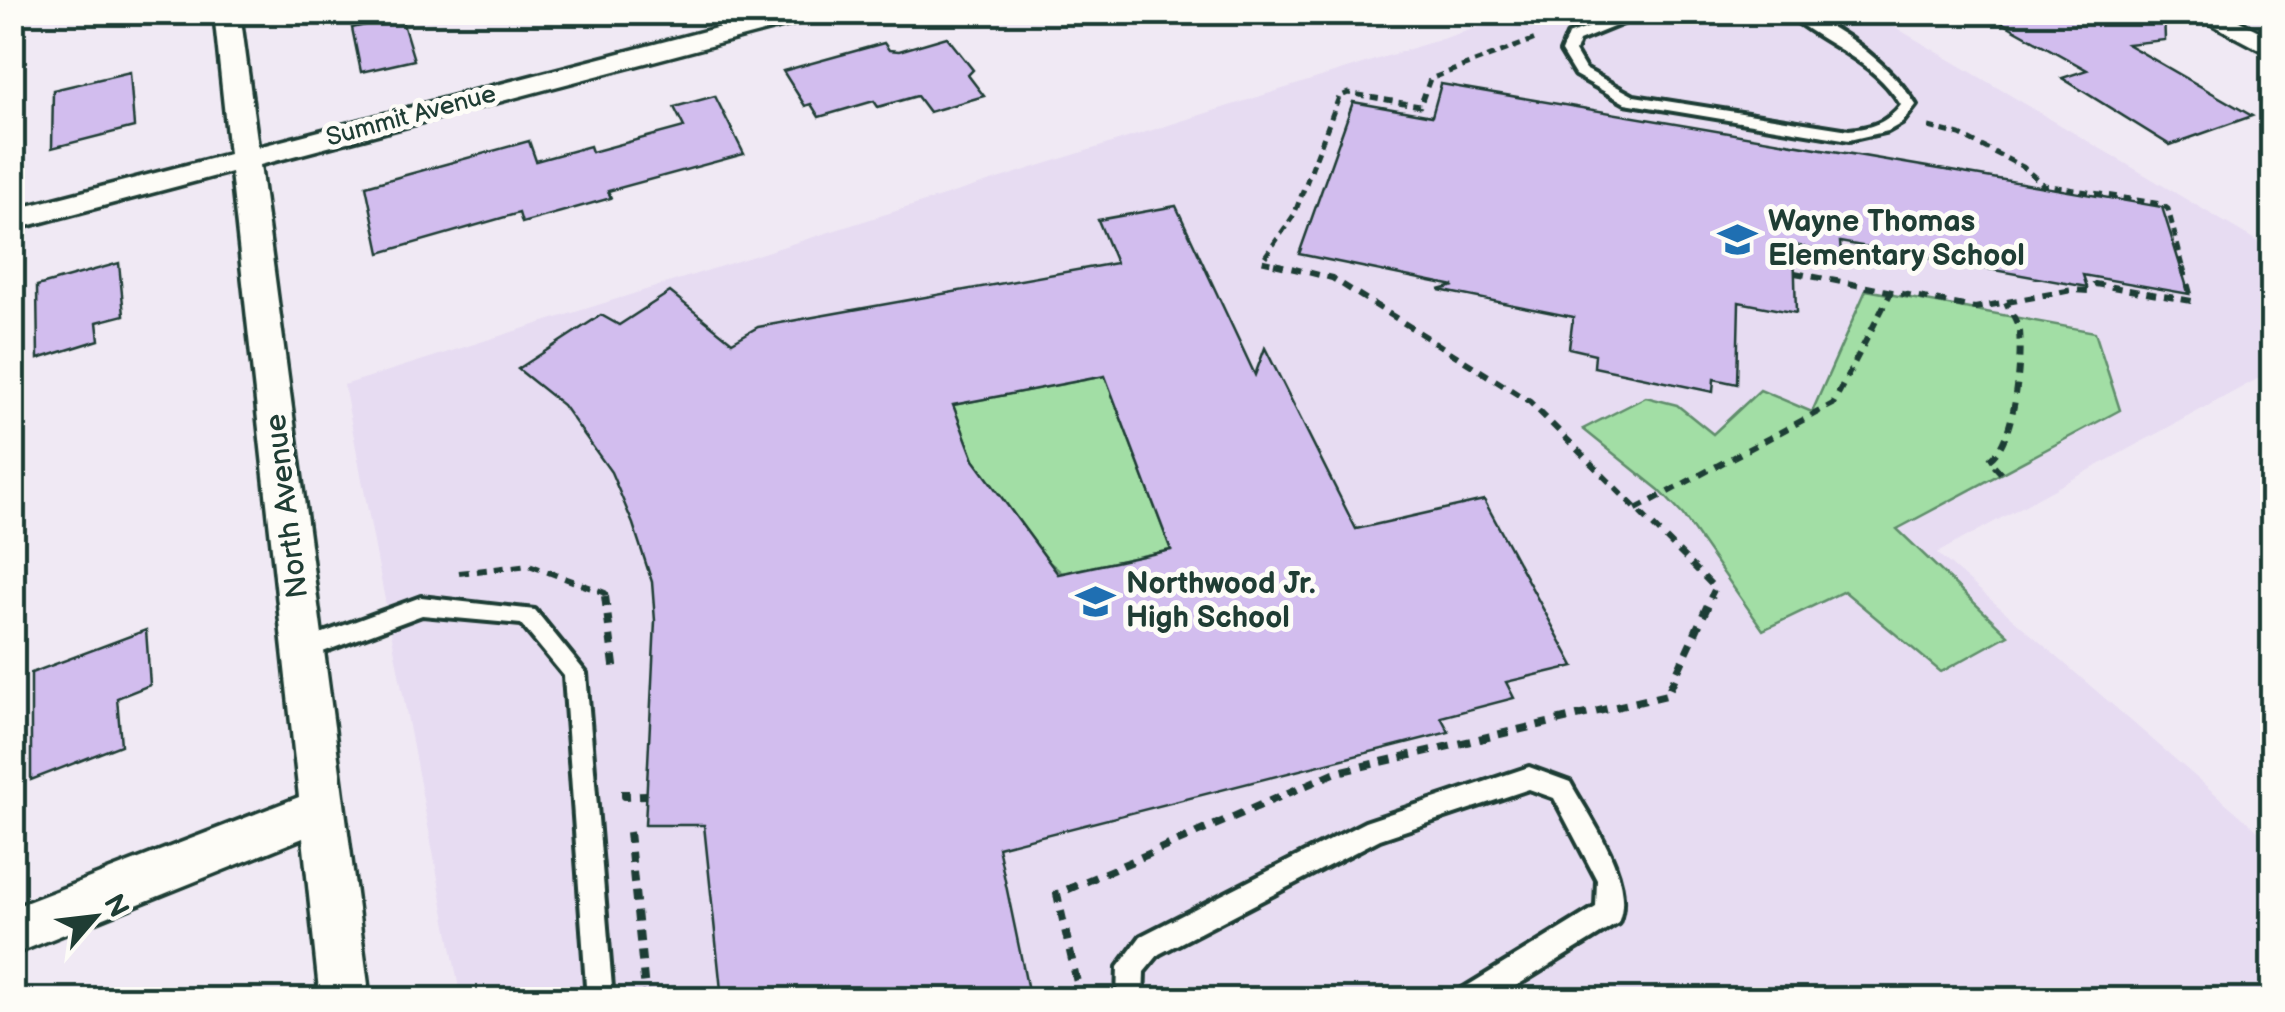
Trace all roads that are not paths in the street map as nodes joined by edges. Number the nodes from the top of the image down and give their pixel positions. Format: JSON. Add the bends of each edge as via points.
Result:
{"nodes":[{"id":1,"x":227,"y":12,"type":"edge"},
{"id":2,"x":810,"y":12,"type":"edge"},
{"id":3,"x":1644,"y":12,"type":"edge"},
{"id":4,"x":1791,"y":12,"type":"edge"},
{"id":5,"x":2202,"y":12,"type":"edge"},
{"id":6,"x":2272,"y":48,"type":"edge"},
{"id":7,"x":247,"y":159,"type":"junction"},
{"id":8,"x":12,"y":220,"type":"edge"},
{"id":9,"x":304,"y":650,"type":"junction"},
{"id":10,"x":322,"y":809,"type":"junction"},
{"id":11,"x":12,"y":932,"type":"edge"},
{"id":12,"x":345,"y":1000,"type":"edge"},
{"id":13,"x":600,"y":1000,"type":"edge"},
{"id":14,"x":1130,"y":1000,"type":"edge"},
{"id":15,"x":1468,"y":1000,"type":"edge"}],
"edges":[{"from":1,"to":7,"type":"street","name":"North Avenue"},
{"from":2,"to":7,"type":"street","name":"Summit Avenue"},
{"from":3,"to":4,"type":"lane","via":[[1573,38],[1568,52],[1580,72],[1630,100],[1849,136],[1898,122],[1909,106],[1900,88]]},
{"from":5,"to":6,"type":"street"},
{"from":7,"to":8,"type":"street","name":"Summit Avenue"},
{"from":7,"to":9,"type":"street","name":"North Avenue"},
{"from":9,"to":10,"type":"street","name":"North Avenue"},
{"from":9,"to":13,"type":"lane","via":[[420,606],[527,616],[575,674]]},
{"from":10,"to":11,"type":"street"},
{"from":10,"to":12,"type":"street","name":"North Avenue"},
{"from":14,"to":15,"type":"lane","via":[[1130,967],[1150,944],[1374,830],[1529,778],[1562,790],[1609,879],[1609,914]]}]}
